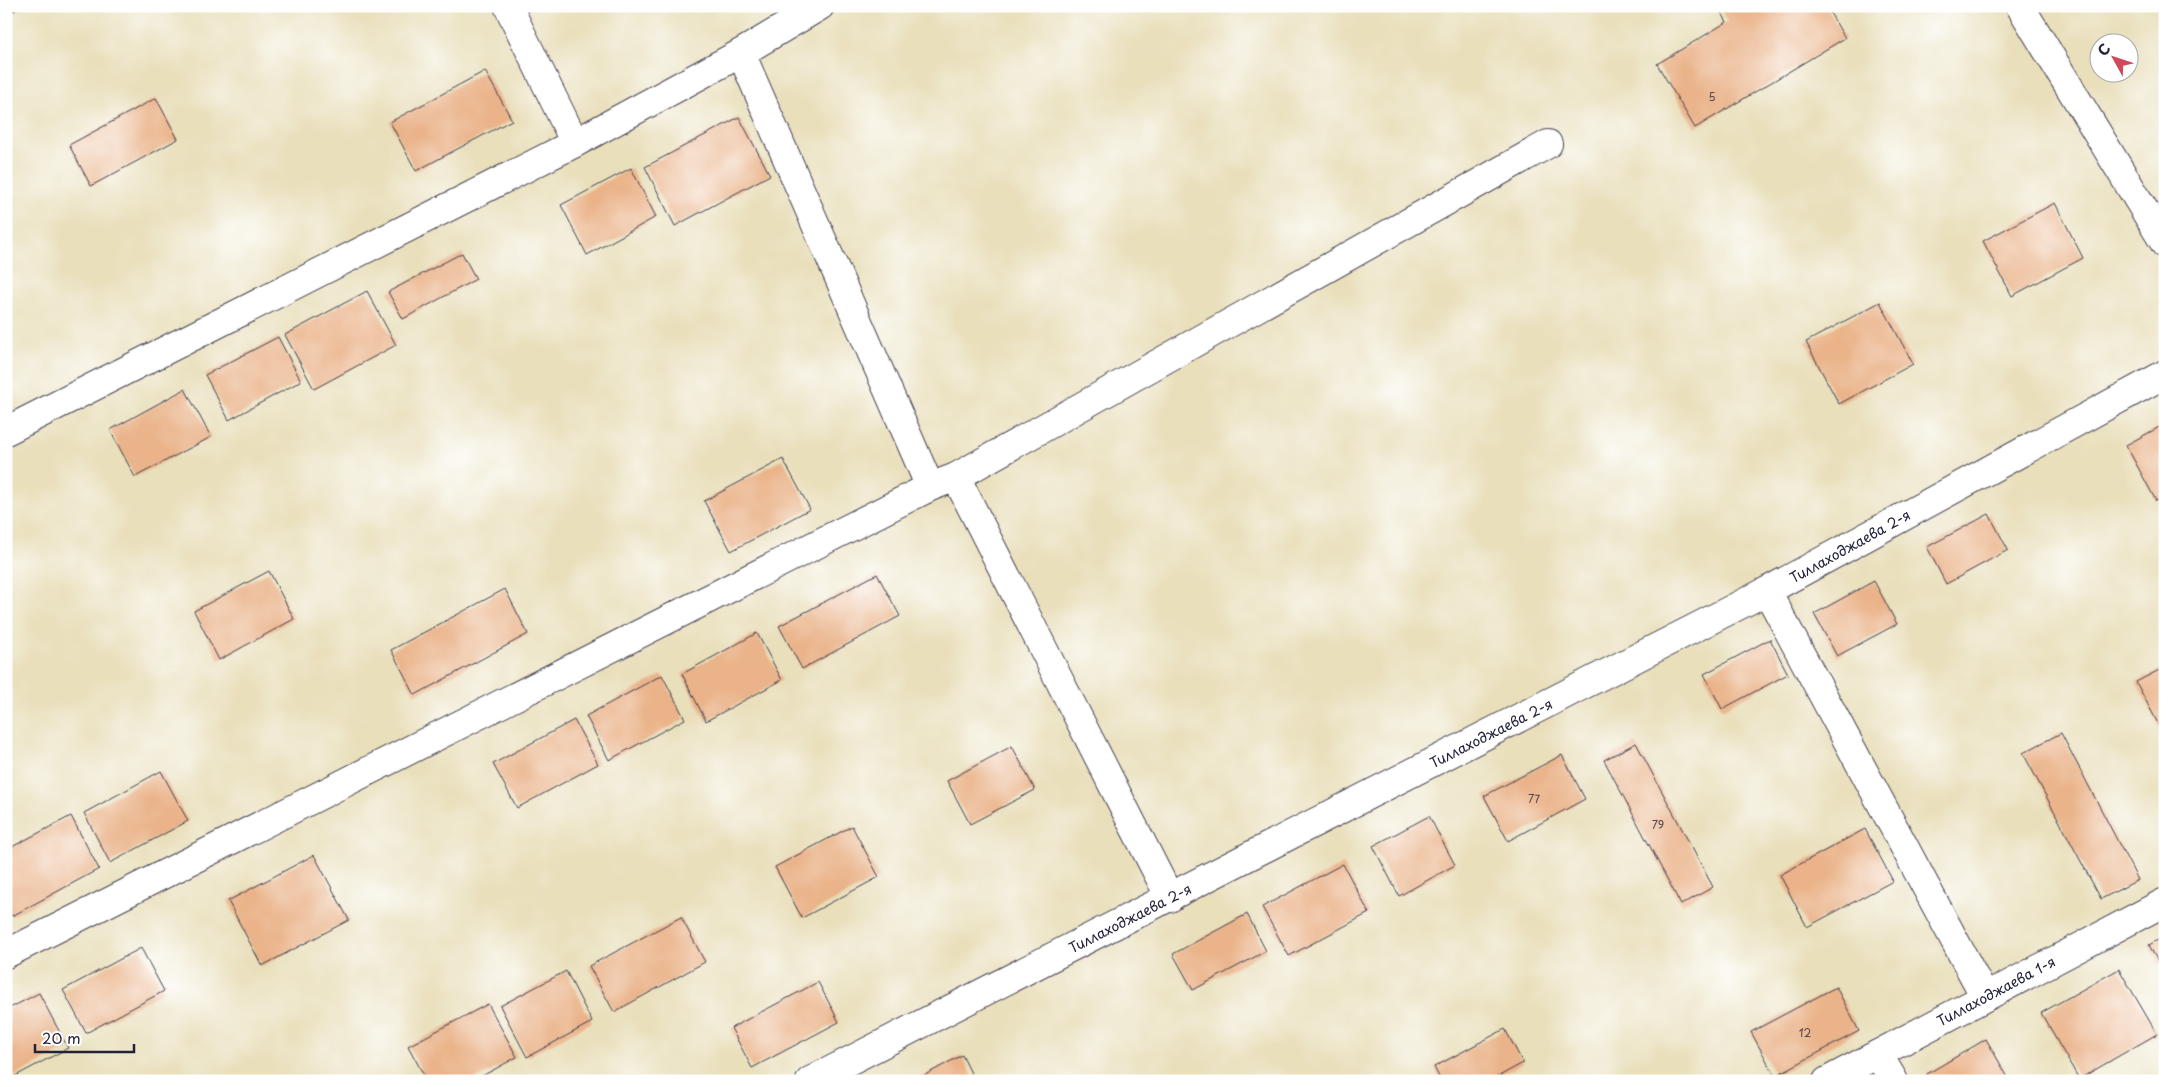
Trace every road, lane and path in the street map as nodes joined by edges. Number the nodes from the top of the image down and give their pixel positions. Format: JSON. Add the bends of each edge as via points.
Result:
{"nodes":[{"id":1,"x":508,"y":6,"type":"edge"},
{"id":2,"x":820,"y":6,"type":"edge"},
{"id":3,"x":2020,"y":6,"type":"edge"},
{"id":4,"x":741,"y":53,"type":"junction"},
{"id":5,"x":575,"y":143,"type":"junction"},
{"id":6,"x":1548,"y":144,"type":"dead end"},
{"id":7,"x":2165,"y":244,"type":"edge"},
{"id":8,"x":2165,"y":374,"type":"edge"},
{"id":9,"x":6,"y":432,"type":"edge"},
{"id":10,"x":956,"y":476,"type":"junction"},
{"id":11,"x":930,"y":487,"type":"junction"},
{"id":12,"x":1767,"y":591,"type":"junction"},
{"id":13,"x":1170,"y":898,"type":"junction"},
{"id":14,"x":2165,"y":902,"type":"edge"},
{"id":15,"x":6,"y":954,"type":"edge"},
{"id":16,"x":1985,"y":997,"type":"junction"},
{"id":17,"x":1878,"y":1054,"type":"junction"},
{"id":18,"x":810,"y":1081,"type":"edge"},
{"id":19,"x":1828,"y":1081,"type":"edge"},
{"id":20,"x":1894,"y":1081,"type":"edge"}],
"edges":[{"from":1,"to":5,"type":"street"},
{"from":2,"to":4,"type":"street"},
{"from":3,"to":7,"type":"street"},
{"from":4,"to":5,"type":"street"},
{"from":4,"to":11,"type":"street"},
{"from":5,"to":9,"type":"street"},
{"from":6,"to":10,"type":"street"},
{"from":8,"to":12,"type":"street","name":"Тиллаходжаева 2-я"},
{"from":10,"to":11,"type":"street"},
{"from":10,"to":13,"type":"street"},
{"from":11,"to":15,"type":"street"},
{"from":12,"to":13,"type":"street","name":"Тиллаходжаева 2-я"},
{"from":12,"to":16,"type":"street"},
{"from":13,"to":18,"type":"street","name":"Тиллаходжаева 2-я"},
{"from":14,"to":16,"type":"street","name":"Тиллаходжаева 1-я"},
{"from":16,"to":17,"type":"street","name":"Тиллаходжаева 1-я"},
{"from":17,"to":19,"type":"street","name":"Тиллаходжаева 1-я"},
{"from":17,"to":20,"type":"street"}]}
